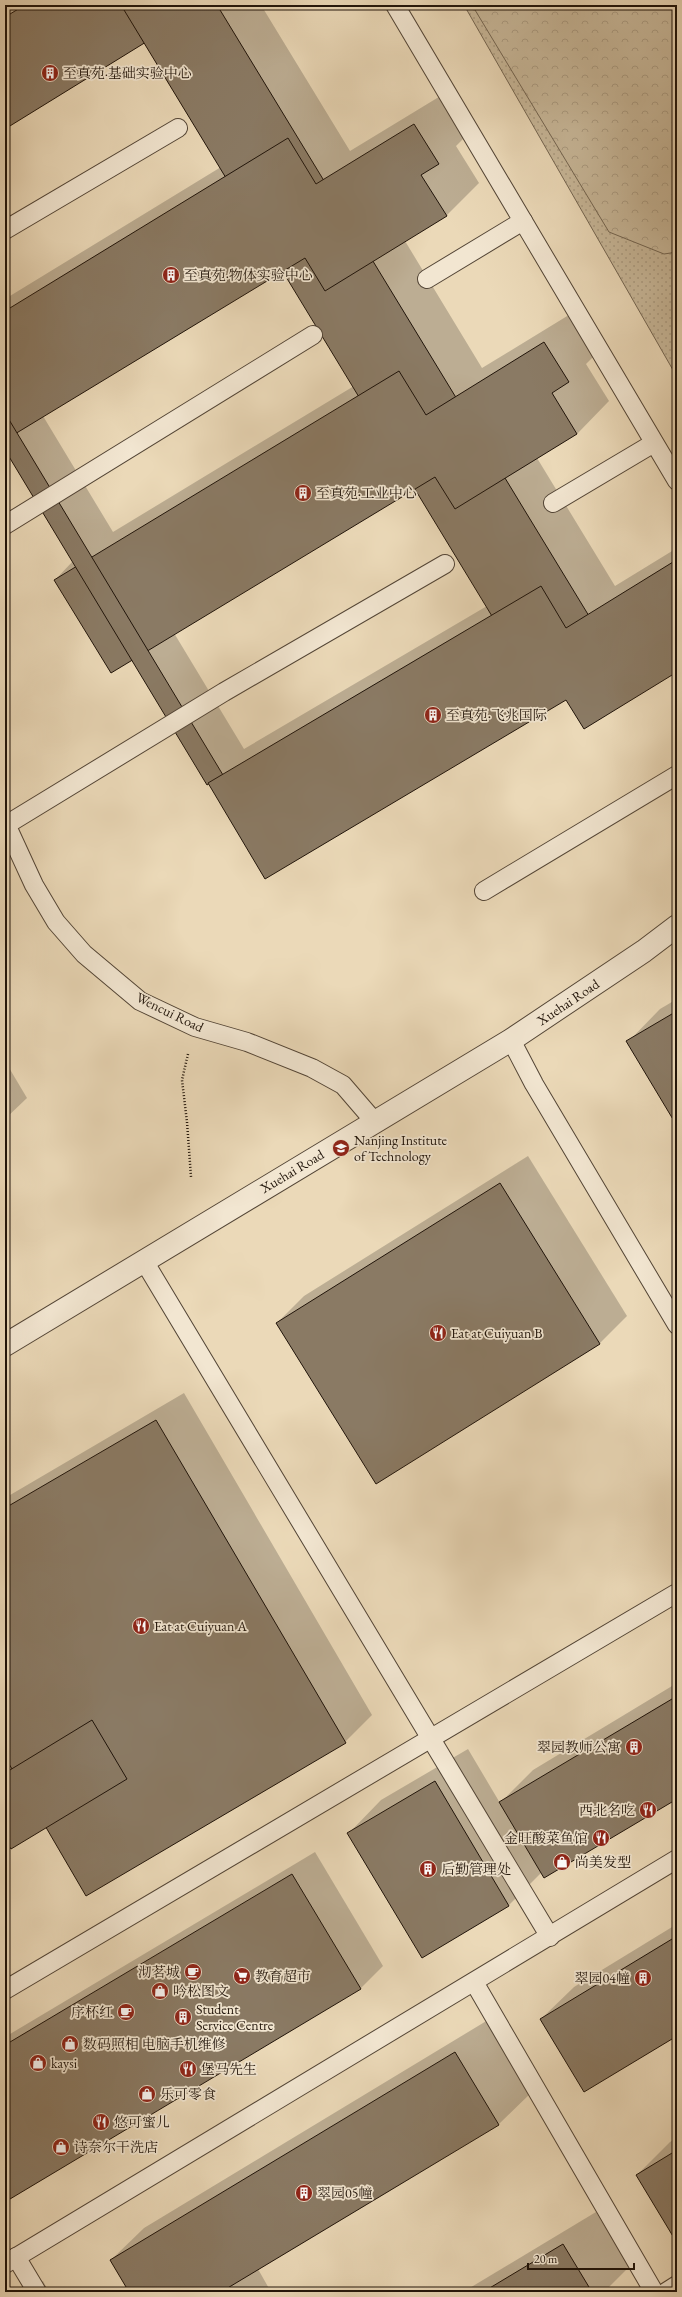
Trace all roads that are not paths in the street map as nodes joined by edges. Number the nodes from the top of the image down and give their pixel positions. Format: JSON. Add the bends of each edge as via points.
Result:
{"nodes":[{"id":1,"x":395,"y":5,"type":"edge"},
{"id":2,"x":178,"y":128,"type":"dead end"},
{"id":3,"x":523,"y":221,"type":"junction"},
{"id":4,"x":5,"y":230,"type":"edge"},
{"id":5,"x":427,"y":279,"type":"dead end"},
{"id":6,"x":313,"y":335,"type":"dead end"},
{"id":7,"x":654,"y":443,"type":"junction"},
{"id":8,"x":677,"y":480,"type":"edge"},
{"id":9,"x":553,"y":503,"type":"dead end"},
{"id":10,"x":5,"y":525,"type":"edge"},
{"id":11,"x":445,"y":564,"type":"dead end"},
{"id":12,"x":677,"y":775,"type":"edge"},
{"id":13,"x":6,"y":824,"type":"edge"},
{"id":14,"x":11,"y":852,"type":"edge"},
{"id":15,"x":484,"y":891,"type":"dead end"},
{"id":16,"x":677,"y":926,"type":"edge"},
{"id":17,"x":511,"y":1040,"type":"junction"},
{"id":18,"x":374,"y":1121,"type":"junction"},
{"id":19,"x":144,"y":1261,"type":"junction"},
{"id":20,"x":677,"y":1325,"type":"edge"},
{"id":21,"x":5,"y":1345,"type":"edge"},
{"id":22,"x":675,"y":1594,"type":"dead end"},
{"id":23,"x":432,"y":1739,"type":"junction"},
{"id":24,"x":677,"y":1859,"type":"edge"},
{"id":25,"x":550,"y":1937,"type":"junction"},
{"id":26,"x":474,"y":1982,"type":"junction"},
{"id":27,"x":5,"y":1990,"type":"edge"},
{"id":28,"x":10,"y":2261,"type":"edge"},
{"id":29,"x":677,"y":2285,"type":"edge"},
{"id":30,"x":36,"y":2292,"type":"edge"},
{"id":31,"x":654,"y":2292,"type":"edge"},
{"id":32,"x":666,"y":2292,"type":"edge"}],
"edges":[{"from":1,"to":3,"type":"lane"},
{"from":2,"to":4,"type":"lane"},
{"from":3,"to":5,"type":"lane"},
{"from":3,"to":7,"type":"lane"},
{"from":6,"to":10,"type":"lane"},
{"from":7,"to":8,"type":"lane"},
{"from":7,"to":9,"type":"lane"},
{"from":11,"to":13,"type":"lane","via":[[224,692]]},
{"from":12,"to":15,"type":"lane"},
{"from":13,"to":14,"type":"lane","name":"Wencui Road"},
{"from":14,"to":18,"type":"lane","name":"Wencui Road","via":[[56,922],[84,954],[140,1001],[195,1026],[247,1042],[312,1068],[343,1085]]},
{"from":16,"to":17,"type":"street","name":"Xuehai Road"},
{"from":17,"to":18,"type":"street","name":"Xuehai Road"},
{"from":17,"to":20,"type":"lane","via":[[534,1084]]},
{"from":18,"to":19,"type":"street","name":"Xuehai Road"},
{"from":19,"to":21,"type":"street","name":"Xuehai Road"},
{"from":19,"to":23,"type":"lane"},
{"from":22,"to":23,"type":"lane"},
{"from":23,"to":25,"type":"lane"},
{"from":23,"to":27,"type":"lane"},
{"from":24,"to":25,"type":"lane"},
{"from":25,"to":26,"type":"lane"},
{"from":26,"to":28,"type":"lane"},
{"from":26,"to":31,"type":"lane"},
{"from":28,"to":30,"type":"lane"},
{"from":29,"to":32,"type":"lane"}]}
